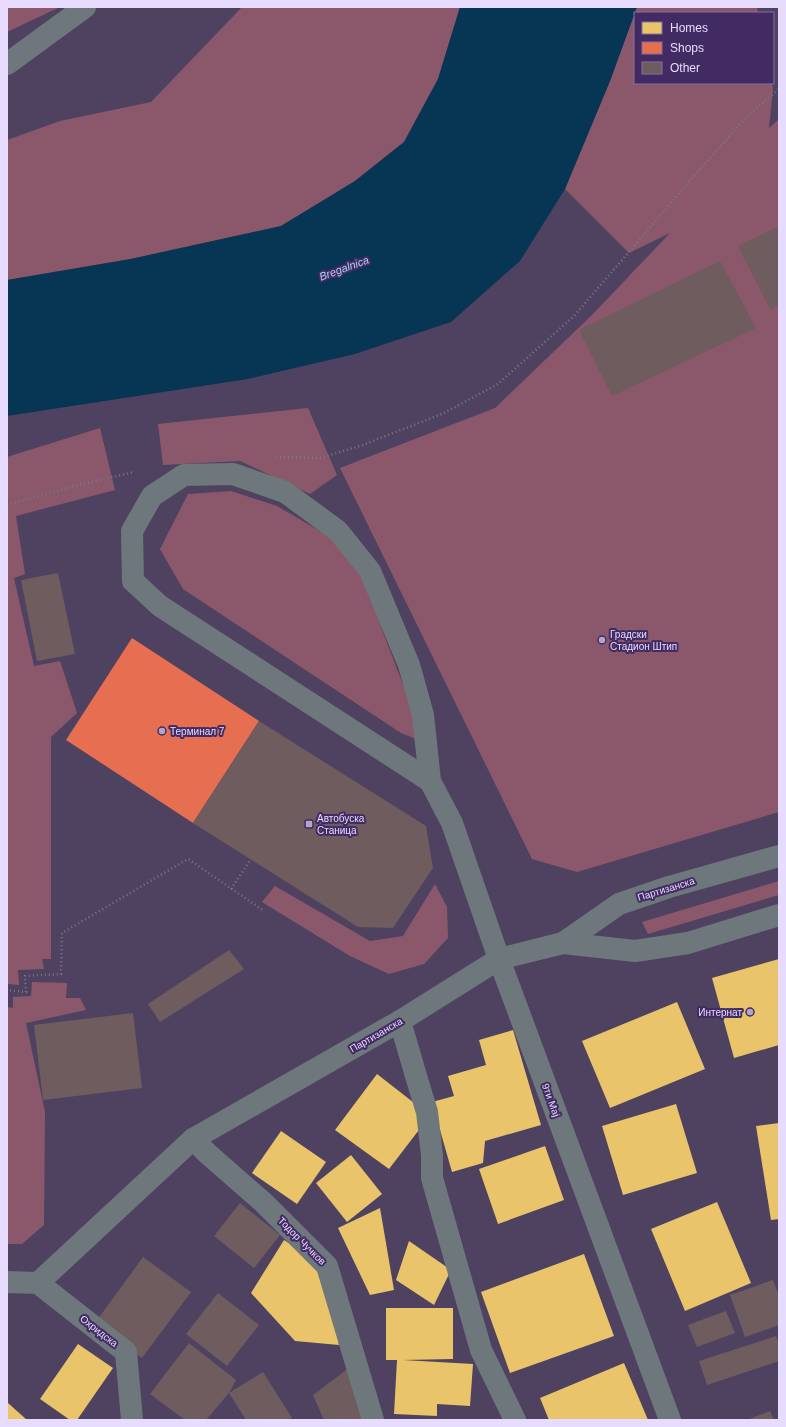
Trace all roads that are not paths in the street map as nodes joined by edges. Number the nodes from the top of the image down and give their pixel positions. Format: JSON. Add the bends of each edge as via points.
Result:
{"nodes":[{"id":1,"x":85,"y":7,"type":"edge"},
{"id":2,"x":7,"y":64,"type":"edge"},
{"id":3,"x":430,"y":781,"type":"junction"},
{"id":4,"x":779,"y":856,"type":"edge"},
{"id":5,"x":779,"y":915,"type":"edge"},
{"id":6,"x":563,"y":943,"type":"junction"},
{"id":7,"x":499,"y":959,"type":"junction"},
{"id":8,"x":400,"y":1021,"type":"junction"},
{"id":9,"x":193,"y":1139,"type":"junction"},
{"id":10,"x":7,"y":1282,"type":"edge"},
{"id":11,"x":38,"y":1283,"type":"junction"},
{"id":12,"x":132,"y":1420,"type":"edge"},
{"id":13,"x":373,"y":1420,"type":"edge"},
{"id":14,"x":515,"y":1420,"type":"edge"},
{"id":15,"x":670,"y":1420,"type":"edge"}],
"edges":[{"from":1,"to":2,"type":"street"},
{"from":3,"to":3,"type":"street","via":[[423,715],[409,665],[370,571],[338,530],[285,492],[233,474],[184,475],[152,496],[132,532],[133,581],[160,606]]},
{"from":3,"to":7,"type":"street","name":"9ти Мај","via":[[452,823]]},
{"from":4,"to":6,"type":"street","name":"Партизанска","via":[[619,904]]},
{"from":5,"to":6,"type":"street","name":"Партизанска","via":[[688,943],[635,951]]},
{"from":6,"to":7,"type":"street","name":"Партизанска"},
{"from":7,"to":8,"type":"street","name":"Партизанска"},
{"from":7,"to":15,"type":"street","name":"9ти Мај"},
{"from":8,"to":9,"type":"street","name":"Партизанска"},
{"from":8,"to":14,"type":"street","via":[[427,1112],[432,1178],[481,1350]]},
{"from":9,"to":11,"type":"street","name":"Партизанска"},
{"from":9,"to":13,"type":"street","name":"Тодор Чучков","via":[[264,1203],[327,1266]]},
{"from":10,"to":11,"type":"street"},
{"from":11,"to":12,"type":"street","name":"Охридска","via":[[126,1352]]}]}
